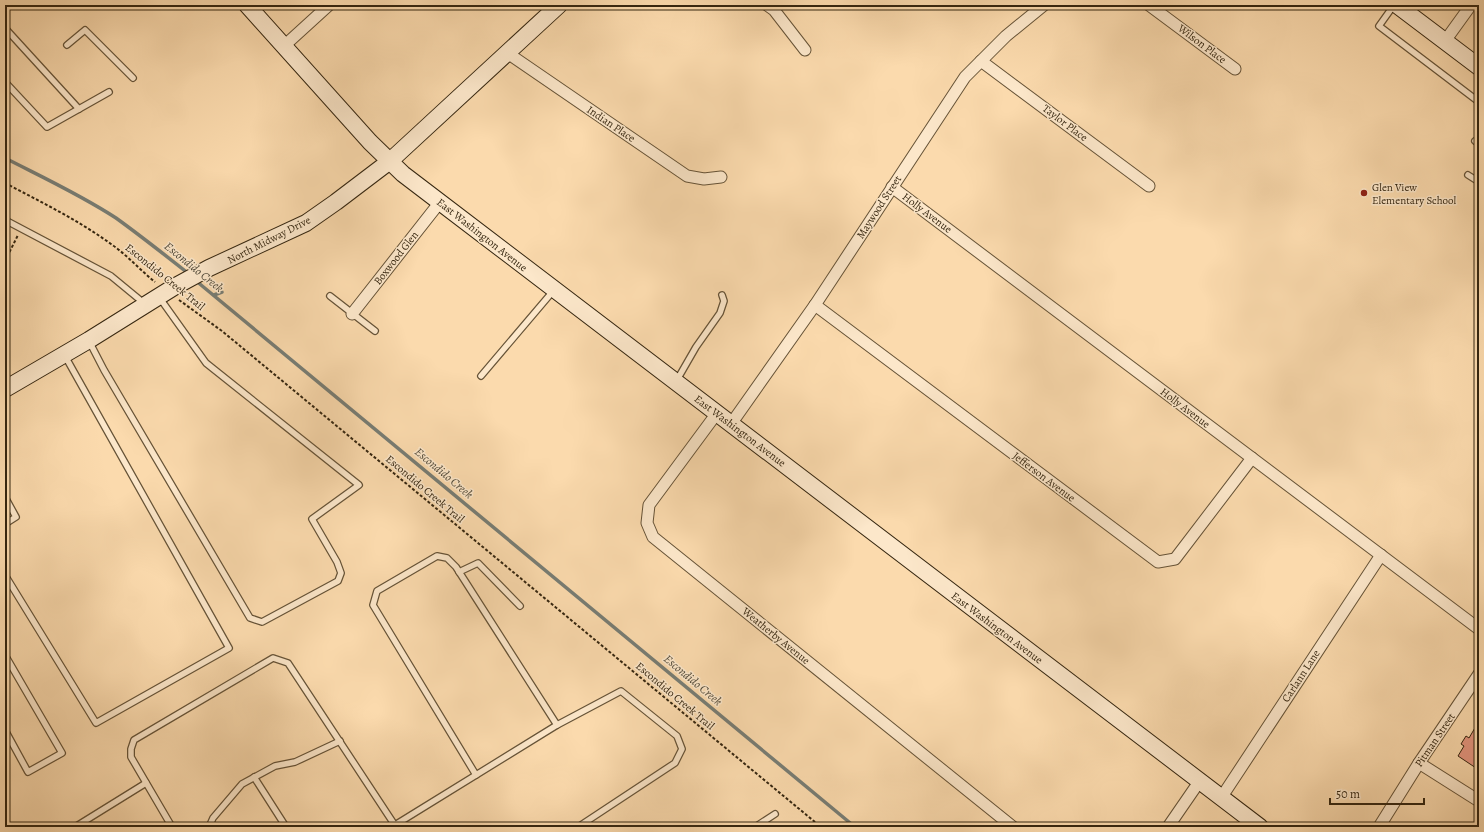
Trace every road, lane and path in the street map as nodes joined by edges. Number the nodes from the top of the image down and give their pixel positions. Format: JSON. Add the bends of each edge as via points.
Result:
{"nodes":[{"id":1,"x":247,"y":5,"type":"edge"},
{"id":2,"x":329,"y":5,"type":"edge"},
{"id":3,"x":560,"y":5,"type":"edge"},
{"id":4,"x":767,"y":5,"type":"edge"},
{"id":5,"x":1044,"y":5,"type":"edge"},
{"id":6,"x":1149,"y":5,"type":"edge"},
{"id":7,"x":1396,"y":5,"type":"edge"},
{"id":8,"x":1471,"y":5,"type":"edge"},
{"id":9,"x":5,"y":28,"type":"edge"},
{"id":10,"x":1444,"y":41,"type":"junction"},
{"id":11,"x":67,"y":45,"type":"dead end"},
{"id":12,"x":284,"y":46,"type":"junction"},
{"id":13,"x":805,"y":50,"type":"dead end"},
{"id":14,"x":506,"y":52,"type":"junction"},
{"id":15,"x":981,"y":60,"type":"junction"},
{"id":16,"x":1479,"y":67,"type":"edge"},
{"id":17,"x":1235,"y":69,"type":"dead end"},
{"id":18,"x":133,"y":78,"type":"dead end"},
{"id":19,"x":5,"y":82,"type":"edge"},
{"id":20,"x":109,"y":92,"type":"dead end"},
{"id":21,"x":1479,"y":102,"type":"edge"},
{"id":22,"x":80,"y":109,"type":"junction"},
{"id":23,"x":390,"y":161,"type":"junction"},
{"id":24,"x":1468,"y":175,"type":"dead end"},
{"id":25,"x":721,"y":178,"type":"dead end"},
{"id":26,"x":1479,"y":182,"type":"edge"},
{"id":27,"x":5,"y":183,"type":"edge"},
{"id":28,"x":1150,"y":186,"type":"dead end"},
{"id":29,"x":892,"y":187,"type":"junction"},
{"id":30,"x":440,"y":202,"type":"junction"},
{"id":31,"x":5,"y":220,"type":"edge"},
{"id":32,"x":21,"y":229,"type":"junction"},
{"id":33,"x":5,"y":261,"type":"edge"},
{"id":34,"x":554,"y":290,"type":"junction"},
{"id":35,"x":162,"y":295,"type":"junction"},
{"id":36,"x":722,"y":295,"type":"dead end"},
{"id":37,"x":330,"y":296,"type":"dead end"},
{"id":38,"x":814,"y":305,"type":"junction"},
{"id":39,"x":352,"y":314,"type":"junction"},
{"id":40,"x":375,"y":331,"type":"dead end"},
{"id":41,"x":89,"y":340,"type":"junction"},
{"id":42,"x":64,"y":354,"type":"junction"},
{"id":43,"x":481,"y":376,"type":"dead end"},
{"id":44,"x":676,"y":382,"type":"junction"},
{"id":45,"x":5,"y":389,"type":"edge"},
{"id":46,"x":717,"y":413,"type":"junction"},
{"id":47,"x":731,"y":424,"type":"junction"},
{"id":48,"x":1252,"y":458,"type":"junction"},
{"id":49,"x":5,"y":497,"type":"edge"},
{"id":50,"x":5,"y":524,"type":"edge"},
{"id":51,"x":1381,"y":555,"type":"junction"},
{"id":52,"x":459,"y":572,"type":"junction"},
{"id":53,"x":5,"y":575,"type":"edge"},
{"id":54,"x":520,"y":606,"type":"dead end"},
{"id":55,"x":1479,"y":629,"type":"edge"},
{"id":56,"x":5,"y":655,"type":"edge"},
{"id":57,"x":1479,"y":674,"type":"edge"},
{"id":58,"x":557,"y":725,"type":"junction"},
{"id":59,"x":5,"y":730,"type":"edge"},
{"id":60,"x":340,"y":741,"type":"junction"},
{"id":61,"x":1419,"y":763,"type":"junction"},
{"id":62,"x":476,"y":775,"type":"junction"},
{"id":63,"x":254,"y":777,"type":"junction"},
{"id":64,"x":1199,"y":782,"type":"junction"},
{"id":65,"x":146,"y":783,"type":"junction"},
{"id":66,"x":1221,"y":798,"type":"junction"},
{"id":67,"x":1479,"y":801,"type":"edge"},
{"id":68,"x":776,"y":814,"type":"dead end"},
{"id":69,"x":395,"y":826,"type":"edge"},
{"id":70,"x":75,"y":827,"type":"edge"},
{"id":71,"x":172,"y":827,"type":"edge"},
{"id":72,"x":210,"y":827,"type":"edge"},
{"id":73,"x":286,"y":827,"type":"edge"},
{"id":74,"x":578,"y":827,"type":"edge"},
{"id":75,"x":755,"y":827,"type":"edge"},
{"id":76,"x":821,"y":827,"type":"edge"},
{"id":77,"x":1013,"y":827,"type":"edge"},
{"id":78,"x":1168,"y":827,"type":"edge"},
{"id":79,"x":1260,"y":827,"type":"edge"},
{"id":80,"x":1379,"y":827,"type":"edge"}],
"edges":[{"from":1,"to":12,"type":"main road","name":"East Washington Avenue"},
{"from":2,"to":12,"type":"street"},
{"from":3,"to":14,"type":"main road","name":"North Midway Drive"},
{"from":4,"to":13,"type":"street","via":[[774,10]]},
{"from":5,"to":15,"type":"street","name":"Maywood Street"},
{"from":6,"to":17,"type":"street","name":"Wilson Place"},
{"from":7,"to":10,"type":"main road"},
{"from":7,"to":21,"type":"lane","via":[[1379,26]]},
{"from":8,"to":10,"type":"street"},
{"from":9,"to":22,"type":"lane"},
{"from":10,"to":16,"type":"main road"},
{"from":11,"to":18,"type":"lane","via":[[85,30]]},
{"from":12,"to":23,"type":"main road","name":"East Washington Avenue"},
{"from":14,"to":23,"type":"main road","name":"North Midway Drive"},
{"from":14,"to":25,"type":"street","name":"Indian Place","via":[[687,176]]},
{"from":15,"to":28,"type":"street","name":"Taylor Place"},
{"from":15,"to":29,"type":"street","name":"Maywood Street","via":[[965,77]]},
{"from":19,"to":22,"type":"lane","via":[[47,127]]},
{"from":20,"to":22,"type":"lane"},
{"from":23,"to":30,"type":"main road","name":"East Washington Avenue","via":[[402,174]]},
{"from":23,"to":35,"type":"main road","name":"North Midway Drive","via":[[306,223],[209,268]]},
{"from":24,"to":26,"type":"lane"},
{"from":27,"to":35,"type":"path","name":"Escondido Creek Trail","via":[[110,243],[147,276]]},
{"from":29,"to":38,"type":"street","name":"Maywood Street"},
{"from":29,"to":48,"type":"street","name":"Holly Avenue"},
{"from":30,"to":34,"type":"main road","name":"East Washington Avenue"},
{"from":30,"to":39,"type":"street","name":"Boxwood Glen"},
{"from":31,"to":32,"type":"lane"},
{"from":32,"to":33,"type":"path"},
{"from":32,"to":35,"type":"lane","via":[[111,276]]},
{"from":34,"to":43,"type":"lane"},
{"from":34,"to":44,"type":"main road","name":"East Washington Avenue"},
{"from":35,"to":41,"type":"main road","name":"North Midway Drive"},
{"from":35,"to":41,"type":"lane","via":[[177,322],[206,363],[358,485],[312,519],[337,562],[341,573],[338,581],[262,622],[250,618],[104,370]]},
{"from":35,"to":76,"type":"path","name":"Escondido Creek Trail","via":[[222,331]]},
{"from":36,"to":44,"type":"lane","via":[[724,301],[720,313]]},
{"from":37,"to":39,"type":"lane"},
{"from":38,"to":47,"type":"street","name":"Maywood Street"},
{"from":38,"to":48,"type":"street","name":"Jefferson Avenue","via":[[1158,562],[1175,559]]},
{"from":39,"to":40,"type":"lane"},
{"from":41,"to":42,"type":"main road","name":"North Midway Drive"},
{"from":42,"to":45,"type":"main road","name":"North Midway Drive"},
{"from":42,"to":53,"type":"lane","via":[[228,648],[96,723]]},
{"from":44,"to":46,"type":"main road","name":"East Washington Avenue"},
{"from":46,"to":47,"type":"main road","name":"East Washington Avenue"},
{"from":46,"to":77,"type":"street","name":"Weatherby Avenue","via":[[649,506],[647,523],[653,537]]},
{"from":47,"to":64,"type":"main road","name":"East Washington Avenue"},
{"from":48,"to":51,"type":"street","name":"Holly Avenue"},
{"from":49,"to":50,"type":"lane","via":[[16,517]]},
{"from":51,"to":55,"type":"street","name":"Holly Avenue"},
{"from":51,"to":66,"type":"street","name":"Carlann Lane"},
{"from":52,"to":54,"type":"lane","via":[[478,563]]},
{"from":52,"to":58,"type":"lane"},
{"from":52,"to":62,"type":"lane","via":[[447,558],[438,556],[377,591],[373,605]]},
{"from":56,"to":59,"type":"lane","via":[[62,753],[28,772]]},
{"from":57,"to":61,"type":"street","name":"Pitman Street"},
{"from":58,"to":62,"type":"lane"},
{"from":58,"to":74,"type":"lane","via":[[621,692],[677,736],[682,748],[675,763]]},
{"from":60,"to":63,"type":"lane","via":[[295,762],[275,766]]},
{"from":60,"to":65,"type":"lane","via":[[288,663],[273,658],[134,740],[131,757]]},
{"from":60,"to":69,"type":"lane"},
{"from":61,"to":67,"type":"street"},
{"from":61,"to":80,"type":"street","name":"Pitman Street"},
{"from":62,"to":69,"type":"lane"},
{"from":63,"to":72,"type":"lane","via":[[242,784],[213,818]]},
{"from":63,"to":73,"type":"lane"},
{"from":64,"to":66,"type":"main road","name":"East Washington Avenue"},
{"from":64,"to":78,"type":"street"},
{"from":65,"to":70,"type":"lane"},
{"from":65,"to":71,"type":"lane"},
{"from":66,"to":79,"type":"main road","name":"East Washington Avenue"},
{"from":68,"to":75,"type":"lane"}]}
